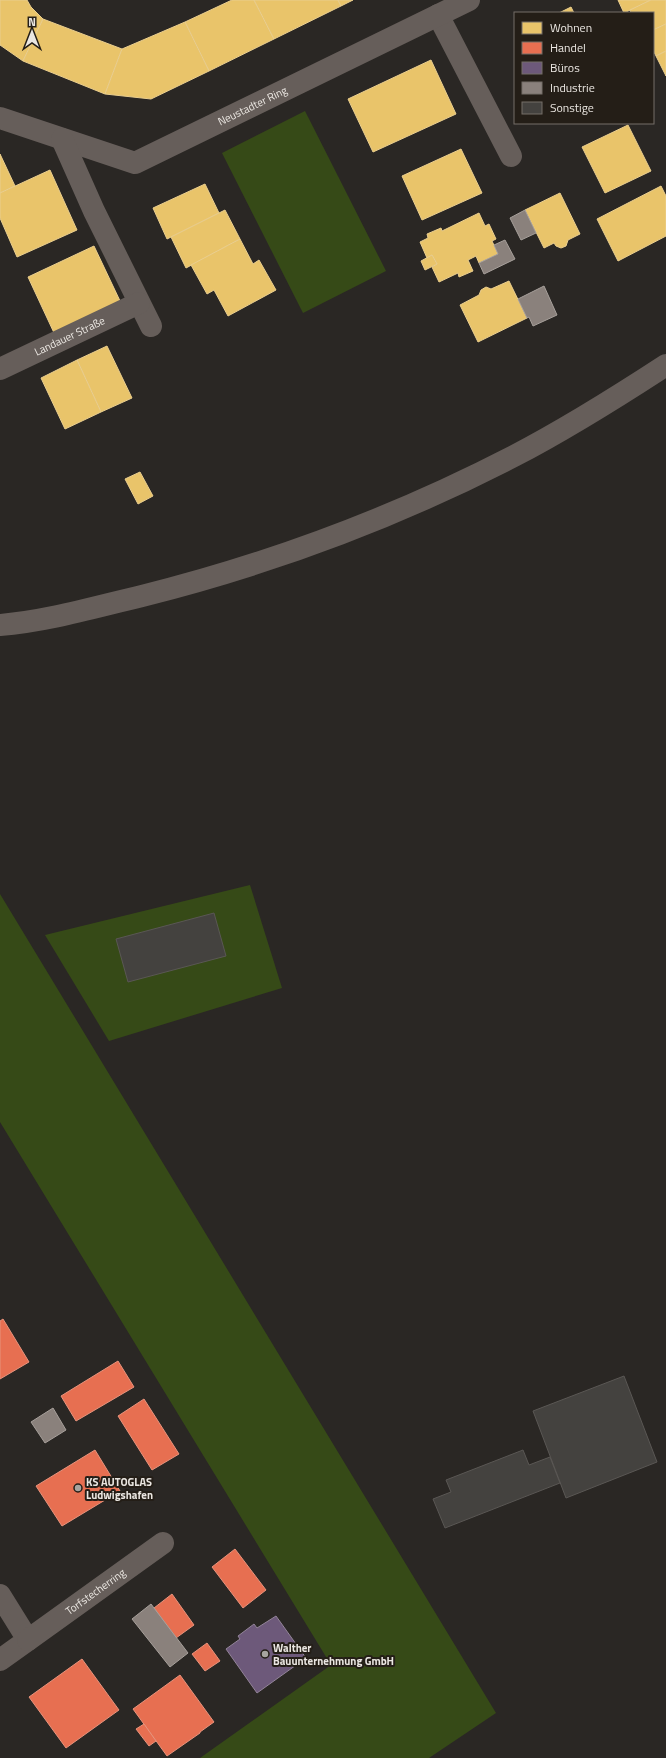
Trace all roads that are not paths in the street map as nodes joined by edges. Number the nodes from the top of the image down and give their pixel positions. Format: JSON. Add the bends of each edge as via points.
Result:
{"nodes":[{"id":1,"x":453,"y":5,"type":"edge"},
{"id":2,"x":0,"y":118,"type":"edge"},
{"id":3,"x":62,"y":139,"type":"junction"},
{"id":4,"x":511,"y":156,"type":"dead end"},
{"id":5,"x":139,"y":303,"type":"junction"},
{"id":6,"x":151,"y":326,"type":"dead end"},
{"id":7,"x":666,"y":365,"type":"edge"},
{"id":8,"x":0,"y":369,"type":"edge"},
{"id":9,"x":0,"y":625,"type":"edge"},
{"id":10,"x":163,"y":1543,"type":"dead end"},
{"id":11,"x":0,"y":1595,"type":"edge"},
{"id":12,"x":28,"y":1640,"type":"junction"},
{"id":13,"x":0,"y":1660,"type":"edge"}],
"edges":[{"from":1,"to":3,"type":"street","name":"Neustadter Ring","via":[[135,163]]},
{"from":1,"to":4,"type":"street","name":"Neustadter Ring"},
{"from":2,"to":3,"type":"street","name":"Neustadter Ring"},
{"from":3,"to":5,"type":"street"},
{"from":5,"to":6,"type":"street"},
{"from":5,"to":8,"type":"street","name":"Landauer Straße"},
{"from":7,"to":9,"type":"street","via":[[611,401],[514,456],[404,508],[320,541],[192,584],[78,612]]},
{"from":10,"to":12,"type":"street","name":"Torfstecherring"},
{"from":11,"to":12,"type":"street"},
{"from":12,"to":13,"type":"street","name":"Torfstecherring"}]}
